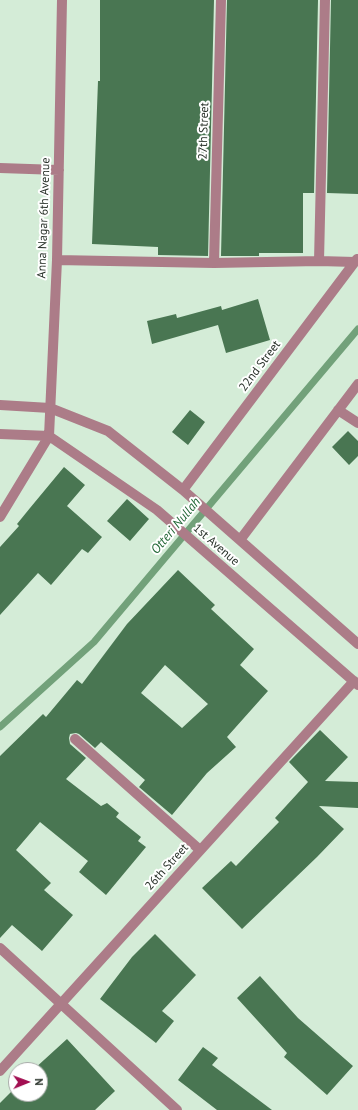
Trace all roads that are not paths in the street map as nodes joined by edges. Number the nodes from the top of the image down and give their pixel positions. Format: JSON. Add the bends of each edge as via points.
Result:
{"nodes":[{"id":1,"x":62,"y":0,"type":"edge"},
{"id":2,"x":221,"y":0,"type":"edge"},
{"id":3,"x":325,"y":0,"type":"edge"},
{"id":4,"x":0,"y":168,"type":"edge"},
{"id":5,"x":59,"y":170,"type":"junction"},
{"id":6,"x":57,"y":260,"type":"junction"},
{"id":7,"x":356,"y":260,"type":"edge"},
{"id":8,"x":320,"y":261,"type":"junction"},
{"id":9,"x":214,"y":263,"type":"junction"},
{"id":10,"x":358,"y":384,"type":"edge"},
{"id":11,"x":0,"y":405,"type":"edge"},
{"id":12,"x":50,"y":408,"type":"junction"},
{"id":13,"x":338,"y":410,"type":"junction"},
{"id":14,"x":358,"y":423,"type":"edge"},
{"id":15,"x":0,"y":434,"type":"edge"},
{"id":16,"x":49,"y":436,"type":"junction"},
{"id":17,"x":183,"y":490,"type":"junction"},
{"id":18,"x":0,"y":517,"type":"edge"},
{"id":19,"x":240,"y":540,"type":"junction"},
{"id":20,"x":358,"y":644,"type":"edge"},
{"id":21,"x":356,"y":683,"type":"edge"},
{"id":22,"x":75,"y":739,"type":"dead end"},
{"id":23,"x":200,"y":850,"type":"junction"},
{"id":24,"x":0,"y":948,"type":"edge"},
{"id":25,"x":61,"y":1003,"type":"junction"},
{"id":26,"x":0,"y":1071,"type":"edge"},
{"id":27,"x":177,"y":1110,"type":"edge"}],
"edges":[{"from":1,"to":5,"type":"street","name":"Anna Nagar 6th Avenue"},
{"from":2,"to":9,"type":"street","name":"27th Street"},
{"from":3,"to":8,"type":"street"},
{"from":4,"to":5,"type":"street"},
{"from":5,"to":6,"type":"street","name":"Anna Nagar 6th Avenue"},
{"from":6,"to":9,"type":"street"},
{"from":6,"to":12,"type":"street","name":"Anna Nagar 6th Avenue"},
{"from":7,"to":8,"type":"street"},
{"from":7,"to":17,"type":"street","name":"22nd Street"},
{"from":8,"to":9,"type":"street"},
{"from":10,"to":13,"type":"street"},
{"from":11,"to":12,"type":"street","name":"1st Avenue"},
{"from":12,"to":16,"type":"street","name":"Anna Nagar 6th Avenue"},
{"from":12,"to":17,"type":"street","name":"1st Avenue","via":[[108,431]]},
{"from":13,"to":14,"type":"street"},
{"from":13,"to":19,"type":"street"},
{"from":15,"to":16,"type":"street"},
{"from":16,"to":18,"type":"street"},
{"from":16,"to":21,"type":"street","name":"1st Avenue","via":[[157,510]]},
{"from":17,"to":19,"type":"street","name":"1st Avenue"},
{"from":19,"to":20,"type":"street","name":"1st Avenue"},
{"from":21,"to":23,"type":"street","name":"26th Street"},
{"from":22,"to":23,"type":"street"},
{"from":23,"to":25,"type":"street","name":"26th Street"},
{"from":24,"to":25,"type":"street"},
{"from":25,"to":26,"type":"street","name":"26th Street"},
{"from":25,"to":27,"type":"street"}]}
